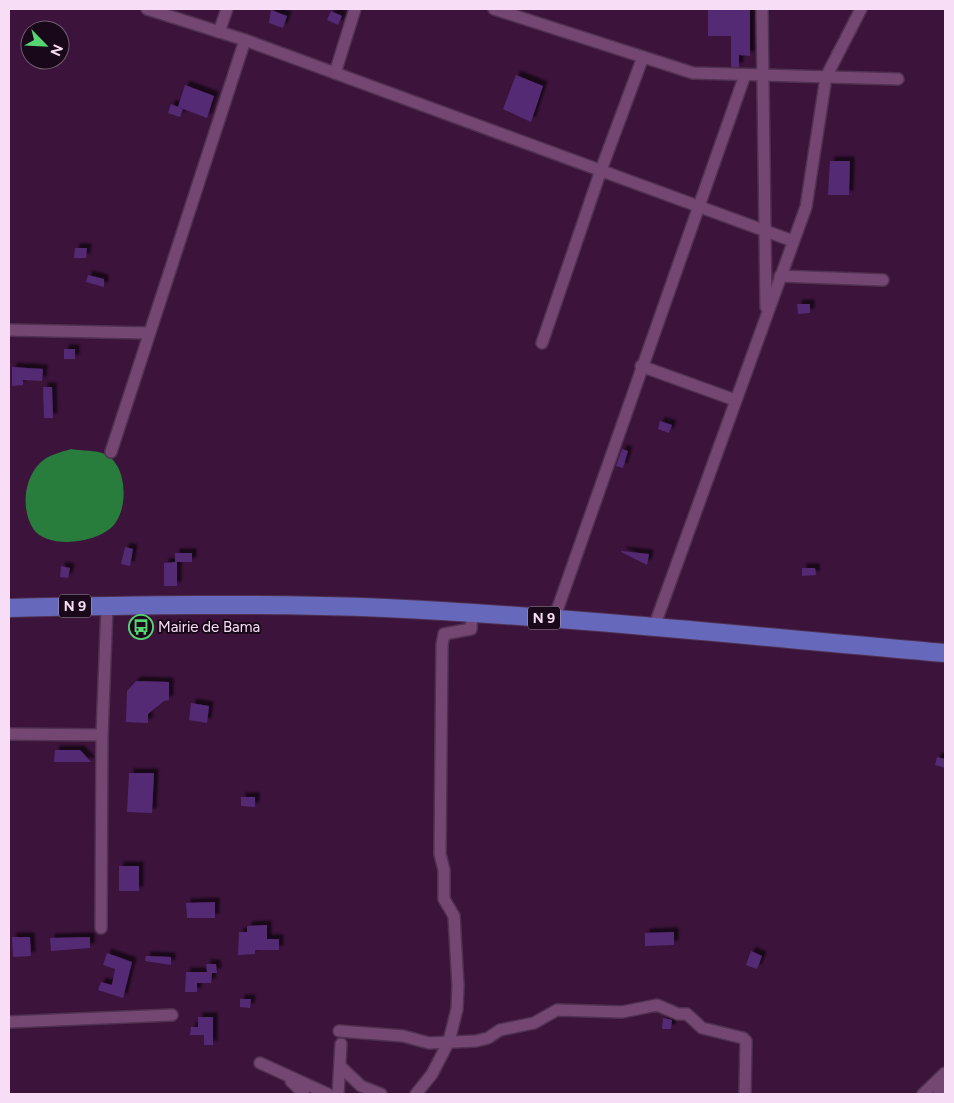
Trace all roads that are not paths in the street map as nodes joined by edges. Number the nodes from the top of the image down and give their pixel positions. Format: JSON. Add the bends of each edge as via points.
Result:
{"nodes":[{"id":1,"x":147,"y":9,"type":"edge"},
{"id":2,"x":227,"y":9,"type":"edge"},
{"id":3,"x":356,"y":9,"type":"edge"},
{"id":4,"x":494,"y":9,"type":"edge"},
{"id":5,"x":762,"y":9,"type":"edge"},
{"id":6,"x":860,"y":9,"type":"edge"},
{"id":7,"x":219,"y":32,"type":"junction"},
{"id":8,"x":245,"y":40,"type":"junction"},
{"id":9,"x":643,"y":57,"type":"junction"},
{"id":10,"x":335,"y":73,"type":"junction"},
{"id":11,"x":745,"y":74,"type":"junction"},
{"id":12,"x":763,"y":75,"type":"junction"},
{"id":13,"x":826,"y":77,"type":"junction"},
{"id":14,"x":898,"y":80,"type":"dead end"},
{"id":15,"x":601,"y":170,"type":"junction"},
{"id":16,"x":697,"y":206,"type":"junction"},
{"id":17,"x":765,"y":230,"type":"junction"},
{"id":18,"x":793,"y":241,"type":"junction"},
{"id":19,"x":780,"y":276,"type":"junction"},
{"id":20,"x":883,"y":280,"type":"dead end"},
{"id":21,"x":766,"y":314,"type":"junction"},
{"id":22,"x":9,"y":330,"type":"edge"},
{"id":23,"x":148,"y":333,"type":"junction"},
{"id":24,"x":542,"y":343,"type":"dead end"},
{"id":25,"x":642,"y":366,"type":"junction"},
{"id":26,"x":735,"y":400,"type":"junction"},
{"id":27,"x":111,"y":452,"type":"dead end"},
{"id":28,"x":107,"y":606,"type":"junction"},
{"id":29,"x":9,"y":608,"type":"edge"},
{"id":30,"x":472,"y":613,"type":"junction"},
{"id":31,"x":554,"y":619,"type":"junction"},
{"id":32,"x":654,"y":627,"type":"junction"},
{"id":33,"x":945,"y":653,"type":"edge"},
{"id":34,"x":9,"y":734,"type":"edge"},
{"id":35,"x":102,"y":735,"type":"junction"},
{"id":36,"x":101,"y":928,"type":"dead end"},
{"id":37,"x":172,"y":1015,"type":"dead end"},
{"id":38,"x":9,"y":1022,"type":"edge"},
{"id":39,"x":340,"y":1031,"type":"dead end"},
{"id":40,"x":449,"y":1041,"type":"junction"},
{"id":41,"x":341,"y":1044,"type":"dead end"},
{"id":42,"x":260,"y":1063,"type":"dead end"},
{"id":43,"x":341,"y":1067,"type":"junction"},
{"id":44,"x":944,"y":1075,"type":"edge"},
{"id":45,"x":288,"y":1078,"type":"junction"},
{"id":46,"x":304,"y":1094,"type":"edge"},
{"id":47,"x":328,"y":1094,"type":"edge"},
{"id":48,"x":338,"y":1094,"type":"edge"},
{"id":49,"x":381,"y":1094,"type":"edge"},
{"id":50,"x":416,"y":1094,"type":"edge"},
{"id":51,"x":745,"y":1094,"type":"edge"},
{"id":52,"x":923,"y":1094,"type":"edge"},
{"id":53,"x":939,"y":1094,"type":"edge"}],
"edges":[{"from":1,"to":7,"type":"street"},
{"from":2,"to":7,"type":"street"},
{"from":3,"to":10,"type":"street"},
{"from":4,"to":9,"type":"street"},
{"from":5,"to":12,"type":"street"},
{"from":6,"to":13,"type":"street"},
{"from":7,"to":8,"type":"street"},
{"from":8,"to":10,"type":"street"},
{"from":8,"to":23,"type":"street"},
{"from":9,"to":11,"type":"street","via":[[692,73]]},
{"from":9,"to":15,"type":"street"},
{"from":10,"to":15,"type":"street"},
{"from":11,"to":12,"type":"street"},
{"from":11,"to":16,"type":"street"},
{"from":12,"to":13,"type":"street"},
{"from":12,"to":17,"type":"street"},
{"from":13,"to":14,"type":"street"},
{"from":13,"to":18,"type":"street","via":[[806,206]]},
{"from":15,"to":16,"type":"street"},
{"from":15,"to":24,"type":"street"},
{"from":16,"to":17,"type":"street"},
{"from":16,"to":25,"type":"street"},
{"from":17,"to":18,"type":"street"},
{"from":17,"to":21,"type":"street"},
{"from":18,"to":19,"type":"street"},
{"from":19,"to":20,"type":"street"},
{"from":19,"to":21,"type":"street"},
{"from":21,"to":26,"type":"street"},
{"from":22,"to":23,"type":"street"},
{"from":23,"to":27,"type":"street"},
{"from":25,"to":26,"type":"street"},
{"from":25,"to":31,"type":"street"},
{"from":26,"to":32,"type":"street"},
{"from":28,"to":29,"type":"main road","number":"N 9"},
{"from":28,"to":30,"type":"main road","number":"N 9","via":[[250,604]]},
{"from":28,"to":35,"type":"street"},
{"from":30,"to":31,"type":"main road","number":"N 9"},
{"from":30,"to":40,"type":"street","via":[[471,629],[444,634],[442,645],[440,854],[444,870],[444,900],[454,916],[458,986],[457,1010]]},
{"from":31,"to":32,"type":"main road","number":"N 9"},
{"from":32,"to":33,"type":"main road","number":"N 9"},
{"from":34,"to":35,"type":"street"},
{"from":35,"to":36,"type":"street"},
{"from":37,"to":38,"type":"street"},
{"from":39,"to":40,"type":"street","via":[[403,1036],[429,1043]]},
{"from":40,"to":50,"type":"street","via":[[432,1074]]},
{"from":40,"to":51,"type":"street","via":[[488,1038],[500,1030],[534,1023],[558,1010],[622,1012],[657,1004],[670,1012],[686,1014],[702,1028],[746,1041]]},
{"from":41,"to":43,"type":"street"},
{"from":42,"to":45,"type":"street"},
{"from":43,"to":48,"type":"street"},
{"from":43,"to":49,"type":"street","via":[[362,1086]]},
{"from":44,"to":52,"type":"street"},
{"from":44,"to":53,"type":"street"},
{"from":45,"to":46,"type":"street"},
{"from":45,"to":47,"type":"street"}]}
